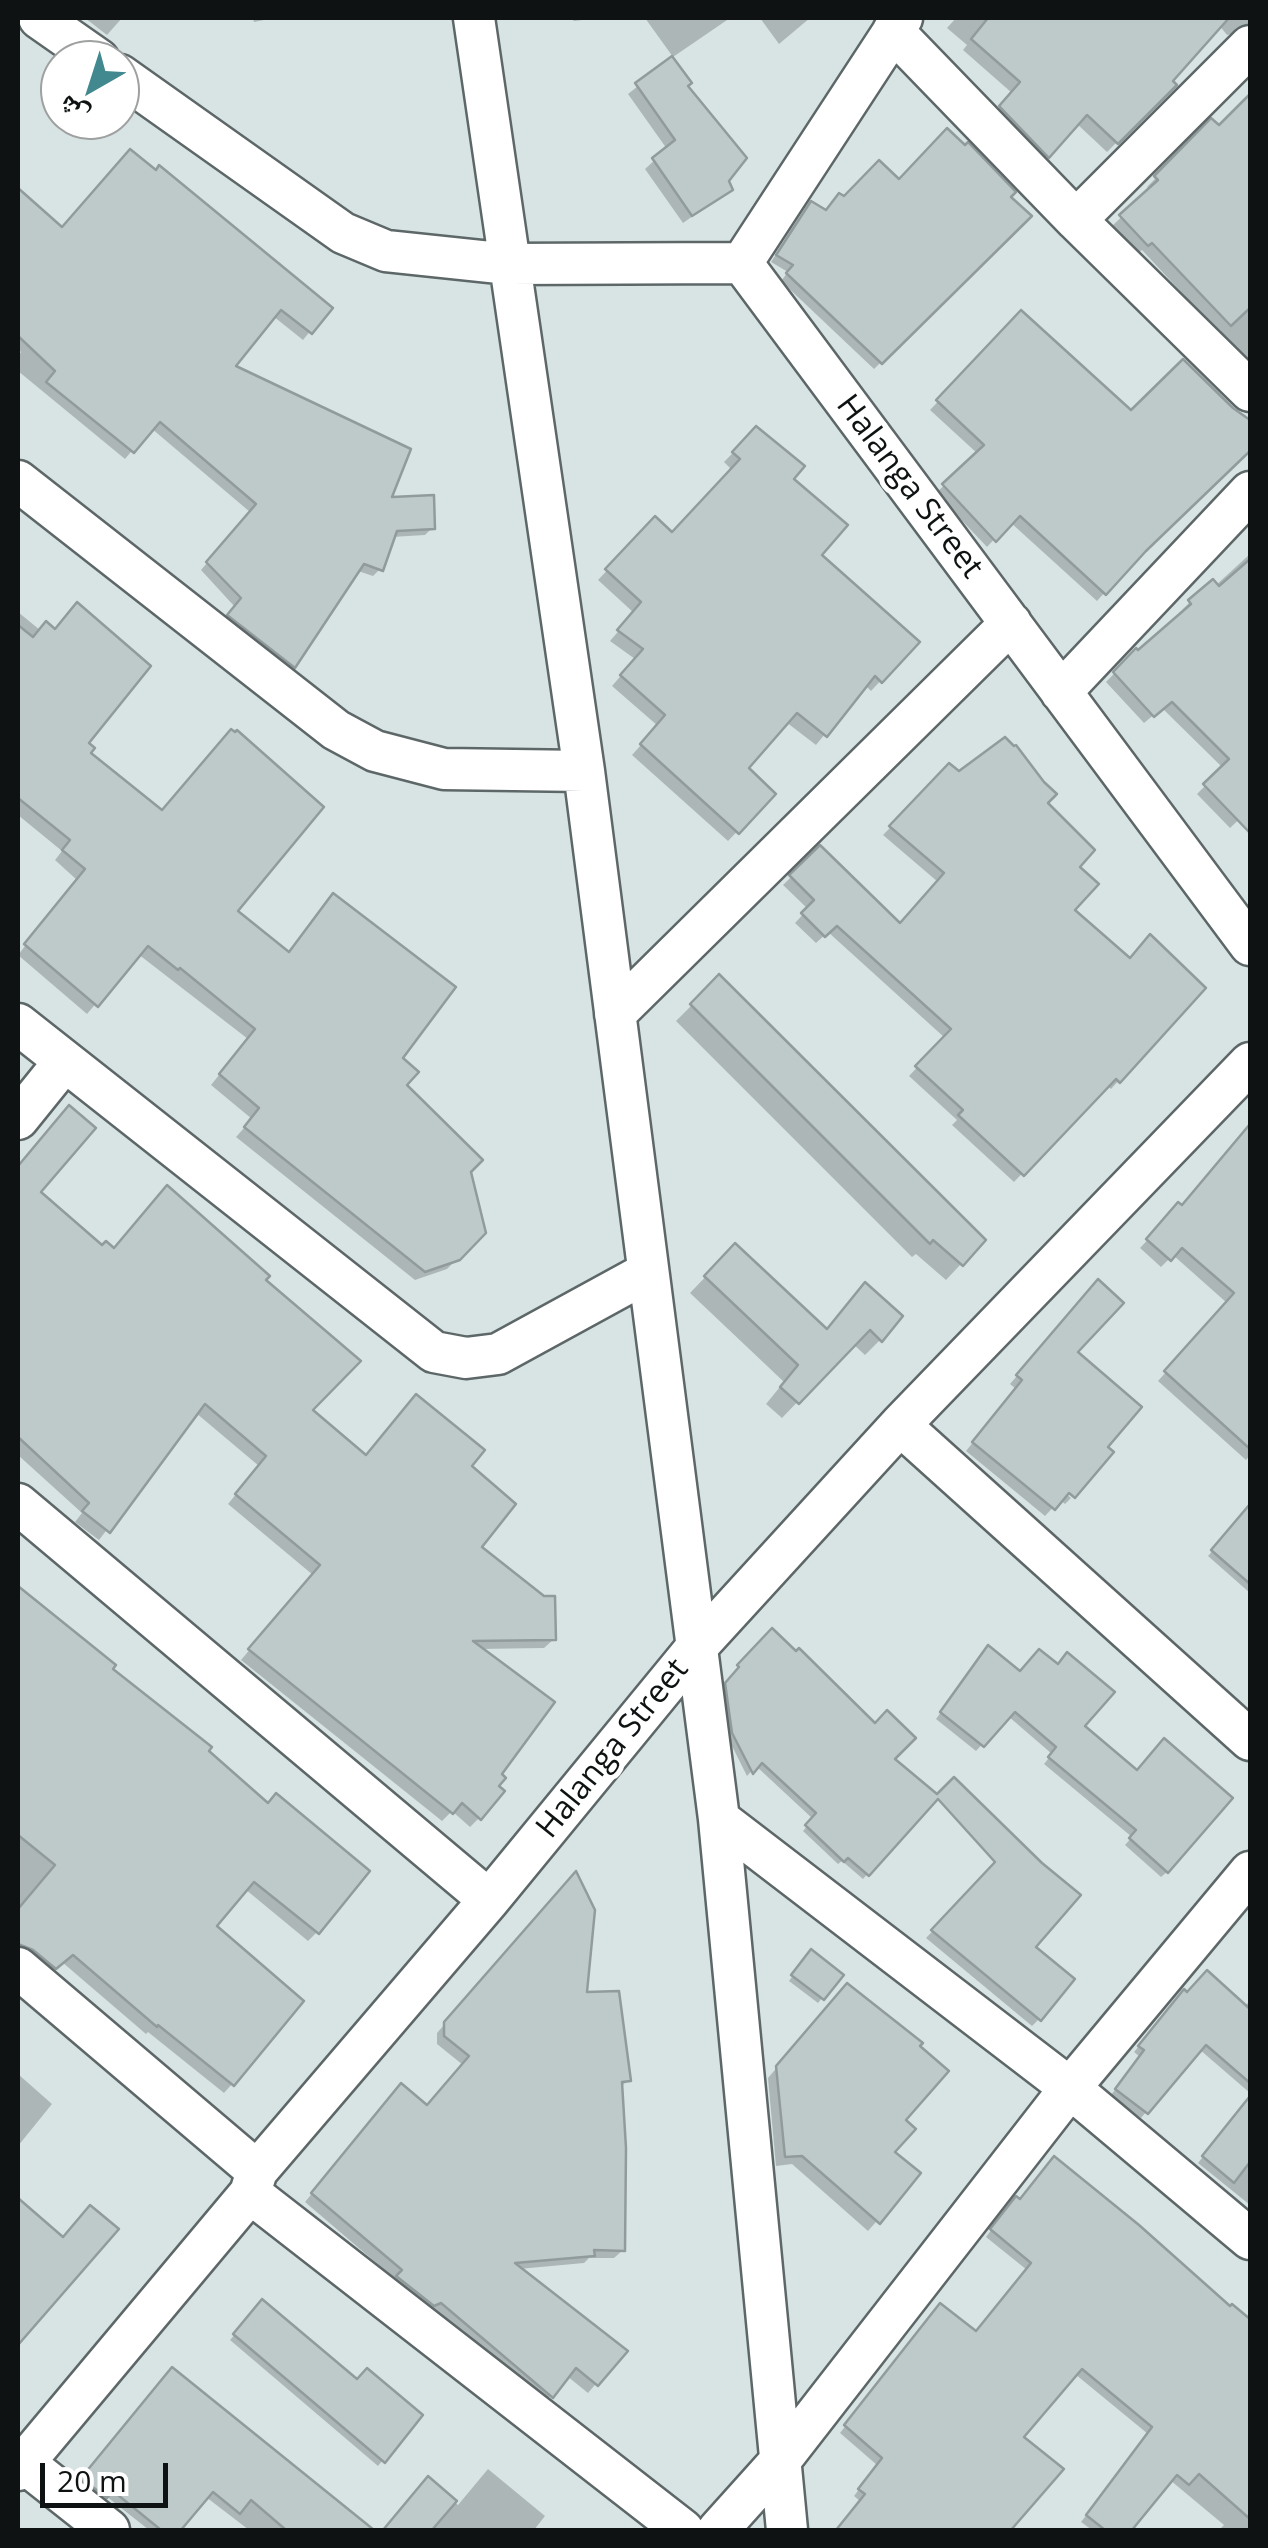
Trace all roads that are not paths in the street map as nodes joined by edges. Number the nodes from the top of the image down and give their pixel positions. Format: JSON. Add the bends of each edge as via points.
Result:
{"nodes":[{"id":1,"x":39,"y":18,"type":"edge"},
{"id":2,"x":474,"y":18,"type":"edge"},
{"id":3,"x":898,"y":24,"type":"edge"},
{"id":4,"x":70,"y":40,"type":"edge"},
{"id":5,"x":1250,"y":46,"type":"edge"},
{"id":6,"x":140,"y":89,"type":"edge"},
{"id":7,"x":1076,"y":220,"type":"junction"},
{"id":8,"x":742,"y":263,"type":"junction"},
{"id":9,"x":509,"y":264,"type":"junction"},
{"id":10,"x":1250,"y":391,"type":"edge"},
{"id":11,"x":18,"y":481,"type":"edge"},
{"id":12,"x":1250,"y":492,"type":"edge"},
{"id":13,"x":1011,"y":623,"type":"junction"},
{"id":14,"x":1061,"y":692,"type":"junction"},
{"id":15,"x":584,"y":771,"type":"junction"},
{"id":16,"x":1250,"y":945,"type":"edge"},
{"id":17,"x":616,"y":1014,"type":"junction"},
{"id":18,"x":18,"y":1024,"type":"edge"},
{"id":19,"x":64,"y":1062,"type":"junction"},
{"id":20,"x":1250,"y":1063,"type":"edge"},
{"id":21,"x":18,"y":1119,"type":"edge"},
{"id":22,"x":648,"y":1272,"type":"junction"},
{"id":23,"x":900,"y":1425,"type":"junction"},
{"id":24,"x":18,"y":1504,"type":"edge"},
{"id":25,"x":696,"y":1649,"type":"junction"},
{"id":26,"x":1250,"y":1740,"type":"edge"},
{"id":27,"x":719,"y":1820,"type":"junction"},
{"id":28,"x":1250,"y":1872,"type":"edge"},
{"id":29,"x":489,"y":1900,"type":"junction"},
{"id":30,"x":18,"y":1968,"type":"edge"},
{"id":31,"x":1070,"y":2088,"type":"junction"},
{"id":32,"x":253,"y":2182,"type":"junction"},
{"id":33,"x":1250,"y":2239,"type":"edge"},
{"id":34,"x":780,"y":2461,"type":"junction"},
{"id":35,"x":19,"y":2463,"type":"edge"},
{"id":36,"x":110,"y":2530,"type":"edge"},
{"id":37,"x":683,"y":2530,"type":"edge"},
{"id":38,"x":718,"y":2530,"type":"edge"},
{"id":39,"x":788,"y":2530,"type":"edge"}],
"edges":[{"from":1,"to":4,"type":"street"},
{"from":2,"to":9,"type":"street"},
{"from":3,"to":7,"type":"street"},
{"from":3,"to":8,"type":"street"},
{"from":5,"to":7,"type":"street"},
{"from":6,"to":9,"type":"street","via":[[364,243],[386,252]]},
{"from":7,"to":10,"type":"street"},
{"from":8,"to":9,"type":"street"},
{"from":8,"to":13,"type":"street","name":"Halanga Street"},
{"from":9,"to":15,"type":"street"},
{"from":11,"to":15,"type":"street","via":[[336,730],[375,751],[444,770]]},
{"from":12,"to":14,"type":"street"},
{"from":13,"to":14,"type":"street","name":"Halanga Street"},
{"from":13,"to":17,"type":"street"},
{"from":14,"to":16,"type":"street","name":"Halanga Street"},
{"from":15,"to":17,"type":"street"},
{"from":17,"to":22,"type":"street"},
{"from":18,"to":19,"type":"street"},
{"from":19,"to":21,"type":"street"},
{"from":19,"to":22,"type":"street","via":[[434,1352],[498,1354]]},
{"from":20,"to":23,"type":"street","name":"Halanga Street"},
{"from":22,"to":25,"type":"street"},
{"from":23,"to":25,"type":"street","name":"Halanga Street"},
{"from":23,"to":26,"type":"street"},
{"from":24,"to":29,"type":"street"},
{"from":25,"to":27,"type":"street"},
{"from":25,"to":29,"type":"street","name":"Halanga Street"},
{"from":27,"to":31,"type":"street"},
{"from":27,"to":34,"type":"street"},
{"from":28,"to":31,"type":"street"},
{"from":29,"to":32,"type":"street","name":"Halanga Street"},
{"from":30,"to":32,"type":"street"},
{"from":31,"to":33,"type":"street"},
{"from":31,"to":34,"type":"street"},
{"from":32,"to":35,"type":"street","name":"Halanga Street"},
{"from":32,"to":37,"type":"street"},
{"from":34,"to":38,"type":"street"},
{"from":34,"to":39,"type":"street"},
{"from":35,"to":36,"type":"street"}]}
